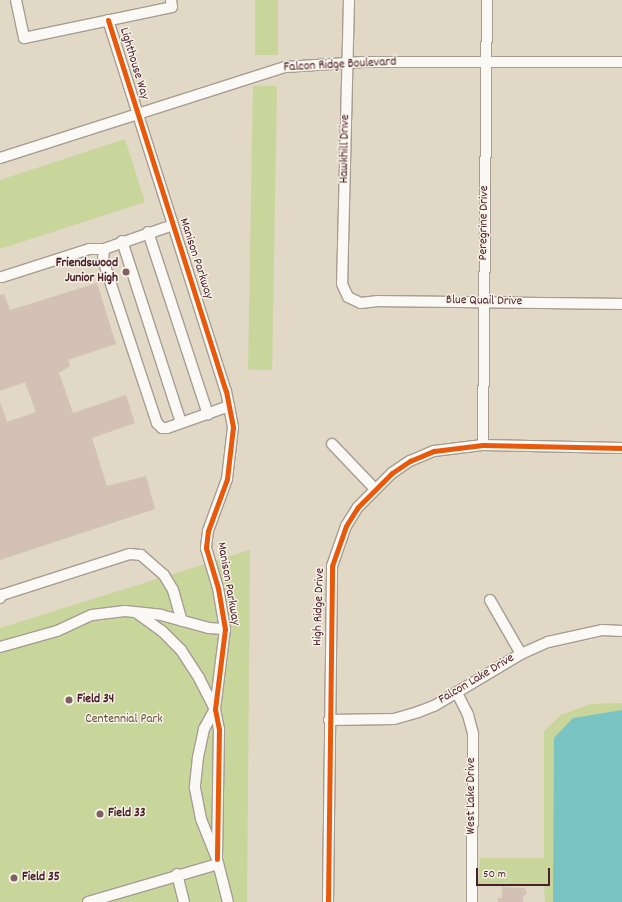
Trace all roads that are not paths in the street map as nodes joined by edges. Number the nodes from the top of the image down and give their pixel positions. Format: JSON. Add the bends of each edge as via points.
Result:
{"nodes":[{"id":1,"x":16,"y":0,"type":"edge"},
{"id":2,"x":349,"y":0,"type":"edge"},
{"id":3,"x":487,"y":0,"type":"edge"},
{"id":4,"x":171,"y":3,"type":"edge"},
{"id":5,"x":108,"y":20,"type":"junction"},
{"id":6,"x":622,"y":62,"type":"edge"},
{"id":7,"x":347,"y":63,"type":"junction"},
{"id":8,"x":487,"y":63,"type":"junction"},
{"id":9,"x":136,"y":114,"type":"junction"},
{"id":10,"x":0,"y":158,"type":"edge"},
{"id":11,"x":173,"y":225,"type":"junction"},
{"id":12,"x":148,"y":232,"type":"junction"},
{"id":13,"x":122,"y":241,"type":"junction"},
{"id":14,"x":104,"y":249,"type":"junction"},
{"id":15,"x":2,"y":278,"type":"dead end"},
{"id":16,"x":348,"y":298,"type":"joint"},
{"id":17,"x":484,"y":301,"type":"junction"},
{"id":18,"x":622,"y":304,"type":"edge"},
{"id":19,"x":229,"y":406,"type":"junction"},
{"id":20,"x":208,"y":414,"type":"junction"},
{"id":21,"x":181,"y":423,"type":"junction"},
{"id":22,"x":332,"y":444,"type":"dead end"},
{"id":23,"x":483,"y":445,"type":"junction"},
{"id":24,"x":622,"y":448,"type":"edge"},
{"id":25,"x":374,"y":488,"type":"junction"},
{"id":26,"x":0,"y":598,"type":"edge"},
{"id":27,"x":490,"y":600,"type":"dead end"},
{"id":28,"x":135,"y":612,"type":"junction"},
{"id":29,"x":182,"y":621,"type":"junction"},
{"id":30,"x":224,"y":629,"type":"junction"},
{"id":31,"x":622,"y":631,"type":"edge"},
{"id":32,"x":0,"y":647,"type":"edge"},
{"id":33,"x":521,"y":654,"type":"junction"},
{"id":34,"x":457,"y":693,"type":"junction"},
{"id":35,"x":215,"y":709,"type":"junction"},
{"id":36,"x":329,"y":720,"type":"junction"},
{"id":37,"x":217,"y":861,"type":"junction"},
{"id":38,"x":177,"y":874,"type":"junction"},
{"id":39,"x":88,"y":902,"type":"edge"},
{"id":40,"x":184,"y":902,"type":"edge"},
{"id":41,"x":228,"y":902,"type":"edge"},
{"id":42,"x":328,"y":902,"type":"edge"},
{"id":43,"x":472,"y":902,"type":"edge"}],
"edges":[{"from":1,"to":5,"type":"street","via":[[24,38]]},
{"from":2,"to":7,"type":"street","name":"Hawkhill Drive"},
{"from":3,"to":8,"type":"street","name":"Peregrine Drive"},
{"from":4,"to":5,"type":"street"},
{"from":5,"to":9,"type":"street","name":"Lighthouse Way"},
{"from":6,"to":8,"type":"street","name":"Falcon Ridge Boulevard"},
{"from":7,"to":8,"type":"street","name":"Falcon Ridge Boulevard"},
{"from":7,"to":9,"type":"street","name":"Falcon Ridge Boulevard","via":[[285,67]]},
{"from":7,"to":16,"type":"street","name":"Hawkhill Drive","via":[[342,284]]},
{"from":8,"to":17,"type":"street","name":"Peregrine Drive"},
{"from":9,"to":10,"type":"street","name":"Falcon Ridge Boulevard"},
{"from":9,"to":11,"type":"street","name":"Manison Parkway"},
{"from":11,"to":12,"type":"street"},
{"from":11,"to":19,"type":"street","name":"Manison Parkway"},
{"from":12,"to":13,"type":"street"},
{"from":12,"to":20,"type":"street"},
{"from":13,"to":14,"type":"street"},
{"from":13,"to":21,"type":"street"},
{"from":14,"to":15,"type":"street","via":[[90,249]]},
{"from":14,"to":21,"type":"street","via":[[103,260],[157,423],[162,428]]},
{"from":16,"to":17,"type":"street","name":"Blue Quail Drive","via":[[361,303]]},
{"from":17,"to":18,"type":"street","name":"Blue Quail Drive"},
{"from":17,"to":23,"type":"street","name":"Peregrine Drive"},
{"from":19,"to":20,"type":"street"},
{"from":19,"to":30,"type":"street","name":"Manison Parkway","via":[[233,428],[232,458],[208,531],[206,548],[218,588]]},
{"from":20,"to":21,"type":"street"},
{"from":22,"to":25,"type":"street"},
{"from":23,"to":24,"type":"street","name":"High Ridge Drive"},
{"from":23,"to":25,"type":"street","name":"High Ridge Drive","via":[[434,451],[410,461]]},
{"from":25,"to":36,"type":"street","name":"High Ridge Drive","via":[[346,526],[332,566]]},
{"from":26,"to":29,"type":"street","via":[[2,595],[130,554],[141,556],[164,575],[173,590]]},
{"from":27,"to":33,"type":"street"},
{"from":28,"to":29,"type":"street"},
{"from":28,"to":32,"type":"street","via":[[92,615],[57,631]]},
{"from":28,"to":35,"type":"street","via":[[162,631],[181,650]]},
{"from":29,"to":30,"type":"street"},
{"from":30,"to":35,"type":"street","name":"Manison Parkway"},
{"from":31,"to":33,"type":"street","name":"Falcon Lake Drive","via":[[602,630],[572,634]]},
{"from":33,"to":34,"type":"street","name":"Falcon Lake Drive"},
{"from":34,"to":36,"type":"street","name":"Falcon Lake Drive","via":[[434,706],[394,719]]},
{"from":34,"to":43,"type":"street","name":"West Lake Drive","via":[[473,734]]},
{"from":35,"to":37,"type":"street","name":"Manison Parkway","via":[[219,729]]},
{"from":35,"to":37,"type":"street","name":"Manison Parkway","via":[[204,729],[195,788],[201,819]]},
{"from":36,"to":42,"type":"street","name":"High Ridge Drive"},
{"from":37,"to":38,"type":"street"},
{"from":37,"to":41,"type":"street","name":"Manison Parkway"},
{"from":38,"to":39,"type":"street"},
{"from":38,"to":40,"type":"street"}]}
